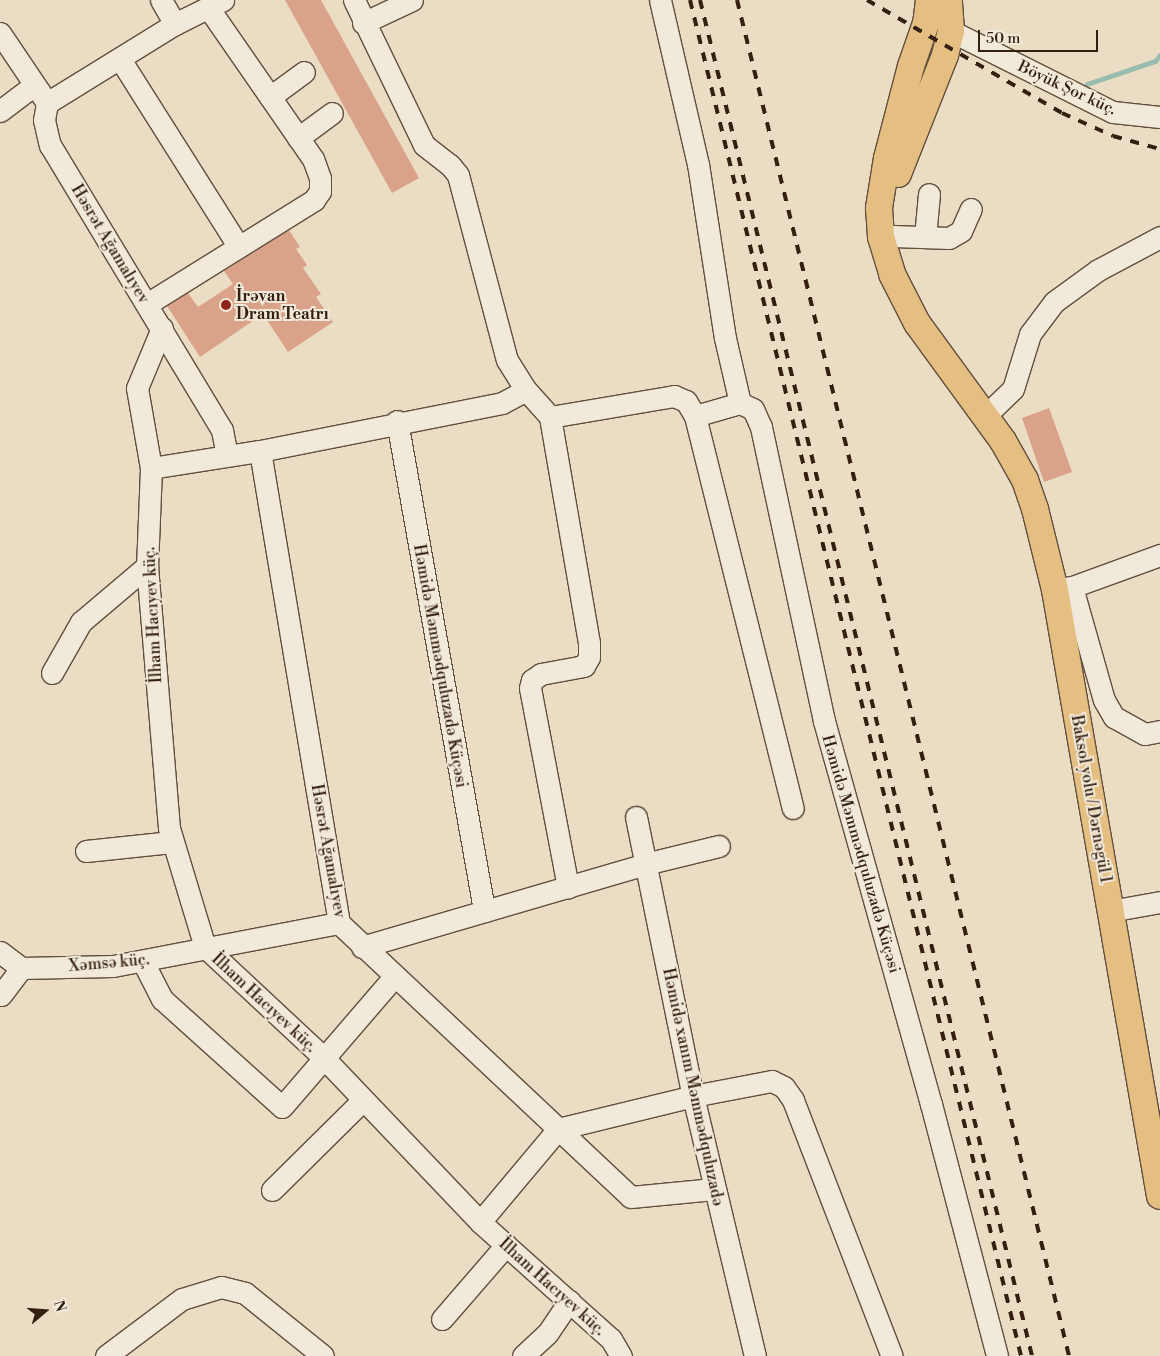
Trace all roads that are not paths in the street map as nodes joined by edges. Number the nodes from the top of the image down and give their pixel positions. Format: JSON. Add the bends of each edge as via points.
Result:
{"nodes":[{"id":1,"x":161,"y":0,"type":"edge"},
{"id":2,"x":354,"y":0,"type":"edge"},
{"id":3,"x":412,"y":0,"type":"edge"},
{"id":4,"x":660,"y":0,"type":"edge"},
{"id":5,"x":929,"y":0,"type":"edge"},
{"id":6,"x":949,"y":0,"type":"edge"},
{"id":7,"x":216,"y":4,"type":"edge"},
{"id":8,"x":363,"y":23,"type":"junction"},
{"id":9,"x":176,"y":24,"type":"junction"},
{"id":10,"x":951,"y":31,"type":"junction"},
{"id":11,"x":0,"y":33,"type":"edge"},
{"id":12,"x":120,"y":59,"type":"junction"},
{"id":13,"x":911,"y":66,"type":"junction"},
{"id":14,"x":304,"y":72,"type":"dead end"},
{"id":15,"x":936,"y":76,"type":"junction"},
{"id":16,"x":33,"y":86,"type":"junction"},
{"id":17,"x":270,"y":97,"type":"junction"},
{"id":18,"x":47,"y":103,"type":"junction"},
{"id":19,"x":0,"y":111,"type":"edge"},
{"id":20,"x":332,"y":113,"type":"dead end"},
{"id":21,"x":1160,"y":117,"type":"edge"},
{"id":22,"x":298,"y":138,"type":"junction"},
{"id":23,"x":929,"y":194,"type":"dead end"},
{"id":24,"x":971,"y":209,"type":"dead end"},
{"id":25,"x":893,"y":236,"type":"junction"},
{"id":26,"x":925,"y":237,"type":"junction"},
{"id":27,"x":1160,"y":237,"type":"edge"},
{"id":28,"x":238,"y":247,"type":"junction"},
{"id":29,"x":903,"y":296,"type":"junction"},
{"id":30,"x":147,"y":304,"type":"junction"},
{"id":31,"x":162,"y":328,"type":"junction"},
{"id":32,"x":526,"y":390,"type":"junction"},
{"id":33,"x":740,"y":403,"type":"junction"},
{"id":34,"x":986,"y":415,"type":"junction"},
{"id":35,"x":695,"y":416,"type":"junction"},
{"id":36,"x":550,"y":417,"type":"junction"},
{"id":37,"x":396,"y":421,"type":"junction"},
{"id":38,"x":260,"y":451,"type":"junction"},
{"id":39,"x":227,"y":456,"type":"junction"},
{"id":40,"x":151,"y":468,"type":"junction"},
{"id":41,"x":1160,"y":555,"type":"edge"},
{"id":42,"x":147,"y":566,"type":"junction"},
{"id":43,"x":1064,"y":589,"type":"junction"},
{"id":44,"x":52,"y":673,"type":"dead end"},
{"id":45,"x":1160,"y":731,"type":"edge"},
{"id":46,"x":793,"y":808,"type":"dead end"},
{"id":47,"x":636,"y":817,"type":"dead end"},
{"id":48,"x":172,"y":842,"type":"junction"},
{"id":49,"x":719,"y":846,"type":"dead end"},
{"id":50,"x":86,"y":851,"type":"dead end"},
{"id":51,"x":645,"y":864,"type":"junction"},
{"id":52,"x":568,"y":886,"type":"junction"},
{"id":53,"x":1160,"y":902,"type":"edge"},
{"id":54,"x":484,"y":911,"type":"junction"},
{"id":55,"x":1110,"y":911,"type":"junction"},
{"id":56,"x":339,"y":923,"type":"junction"},
{"id":57,"x":205,"y":947,"type":"junction"},
{"id":58,"x":362,"y":948,"type":"junction"},
{"id":59,"x":0,"y":952,"type":"edge"},
{"id":60,"x":143,"y":962,"type":"junction"},
{"id":61,"x":22,"y":968,"type":"junction"},
{"id":62,"x":394,"y":977,"type":"junction"},
{"id":63,"x":1,"y":995,"type":"dead end"},
{"id":64,"x":324,"y":1058,"type":"junction"},
{"id":65,"x":693,"y":1096,"type":"junction"},
{"id":66,"x":363,"y":1100,"type":"junction"},
{"id":67,"x":558,"y":1129,"type":"junction"},
{"id":68,"x":714,"y":1189,"type":"junction"},
{"id":69,"x":1159,"y":1189,"type":"edge"},
{"id":70,"x":272,"y":1190,"type":"dead end"},
{"id":71,"x":480,"y":1222,"type":"junction"},
{"id":72,"x":506,"y":1245,"type":"junction"},
{"id":73,"x":569,"y":1301,"type":"junction"},
{"id":74,"x":442,"y":1319,"type":"dead end"},
{"id":75,"x":106,"y":1356,"type":"edge"},
{"id":76,"x":323,"y":1356,"type":"edge"},
{"id":77,"x":523,"y":1356,"type":"edge"},
{"id":78,"x":621,"y":1356,"type":"edge"},
{"id":79,"x":755,"y":1356,"type":"edge"},
{"id":80,"x":892,"y":1356,"type":"edge"},
{"id":81,"x":997,"y":1356,"type":"edge"}],
"edges":[{"from":1,"to":9,"type":"street"},
{"from":2,"to":8,"type":"street"},
{"from":3,"to":8,"type":"street"},
{"from":4,"to":33,"type":"street","via":[[698,164],[725,338]]},
{"from":5,"to":13,"type":"main road","via":[[926,23]]},
{"from":6,"to":10,"type":"main road"},
{"from":7,"to":9,"type":"street"},
{"from":7,"to":17,"type":"street"},
{"from":8,"to":32,"type":"street","via":[[424,145],[458,175],[507,360]]},
{"from":9,"to":12,"type":"street"},
{"from":10,"to":15,"type":"main road"},
{"from":10,"to":21,"type":"street","name":"Böyük Şor küç.","via":[[1113,112]]},
{"from":11,"to":16,"type":"street"},
{"from":12,"to":18,"type":"street"},
{"from":12,"to":28,"type":"street"},
{"from":13,"to":15,"type":"main road","via":[[910,79],[916,90],[926,88]]},
{"from":13,"to":29,"type":"main road","via":[[887,158],[879,208],[886,257]]},
{"from":14,"to":17,"type":"street"},
{"from":15,"to":25,"type":"main road","via":[[896,181]]},
{"from":16,"to":18,"type":"street"},
{"from":16,"to":19,"type":"street"},
{"from":17,"to":22,"type":"street"},
{"from":18,"to":30,"type":"street","name":"Həsrət Ağamalıyev","via":[[44,120],[50,145]]},
{"from":20,"to":22,"type":"street"},
{"from":22,"to":28,"type":"street","via":[[320,178],[320,191],[314,200]]},
{"from":23,"to":26,"type":"street"},
{"from":24,"to":26,"type":"street","via":[[961,231],[955,236]]},
{"from":25,"to":26,"type":"street"},
{"from":25,"to":29,"type":"main road"},
{"from":27,"to":34,"type":"street","via":[[1098,270],[1054,302],[1030,334],[1013,389]]},
{"from":28,"to":30,"type":"street"},
{"from":29,"to":34,"type":"main road","name":"Baksol yolu / Dərnəgül 1","via":[[927,338]]},
{"from":30,"to":31,"type":"street","name":"Həsrət Ağamalıyev"},
{"from":31,"to":39,"type":"street","name":"Həsrət Ağamalıyev","via":[[222,430]]},
{"from":31,"to":40,"type":"street","name":"İlham Hacıyev küç.","via":[[137,388]]},
{"from":32,"to":36,"type":"street"},
{"from":32,"to":37,"type":"street","via":[[502,403]]},
{"from":33,"to":35,"type":"street"},
{"from":33,"to":81,"type":"street","name":"Həmidə Məmmədquluzadə Küçəsi","via":[[753,409],[761,427],[824,721],[926,1085]]},
{"from":34,"to":43,"type":"main road","name":"Baksol yolu / Dərnəgül 1","via":[[1025,480]]},
{"from":35,"to":36,"type":"street","via":[[686,402],[674,396]]},
{"from":35,"to":46,"type":"street"},
{"from":36,"to":52,"type":"street","via":[[589,657],[584,666],[541,674],[532,680],[530,688]]},
{"from":37,"to":38,"type":"street"},
{"from":37,"to":54,"type":"street","name":"Həmidə Məmmədquluzadə Küçəsi"},
{"from":38,"to":39,"type":"street"},
{"from":38,"to":56,"type":"street","name":"Həsrət Ağamalıyev"},
{"from":39,"to":40,"type":"street"},
{"from":40,"to":42,"type":"street","name":"İlham Hacıyev küç."},
{"from":41,"to":43,"type":"street"},
{"from":42,"to":44,"type":"street","via":[[81,622]]},
{"from":42,"to":48,"type":"street","name":"İlham Hacıyev küç."},
{"from":43,"to":45,"type":"street","via":[[1104,700],[1114,716],[1145,734]]},
{"from":43,"to":55,"type":"main road","name":"Baksol yolu / Dərnəgül 1"},
{"from":47,"to":51,"type":"street","name":"Həmidə xanım Məmmədquluzadə"},
{"from":48,"to":50,"type":"street"},
{"from":48,"to":57,"type":"street","name":"İlham Hacıyev küç."},
{"from":49,"to":51,"type":"street"},
{"from":51,"to":52,"type":"street"},
{"from":51,"to":65,"type":"street","name":"Həmidə xanım Məmmədquluzadə"},
{"from":52,"to":54,"type":"street"},
{"from":53,"to":55,"type":"street"},
{"from":54,"to":58,"type":"street"},
{"from":55,"to":69,"type":"main road","name":"Baksol yolu / Dərnəgül 1"},
{"from":56,"to":57,"type":"street","name":"Xəmsə küç."},
{"from":56,"to":58,"type":"street","name":"Həsrət Ağamalıyev"},
{"from":57,"to":60,"type":"street","name":"Xəmsə küç."},
{"from":57,"to":64,"type":"street","name":"İlham Hacıyev küç."},
{"from":58,"to":62,"type":"street","name":"Həsrət Ağamalıyev"},
{"from":59,"to":61,"type":"street"},
{"from":60,"to":61,"type":"street","name":"Xəmsə küç."},
{"from":60,"to":64,"type":"street","via":[[162,999],[282,1107]]},
{"from":61,"to":63,"type":"street"},
{"from":62,"to":64,"type":"street"},
{"from":62,"to":67,"type":"street","name":"Həsrət Ağamalıyev"},
{"from":64,"to":66,"type":"street","name":"İlham Hacıyev küç."},
{"from":65,"to":67,"type":"street"},
{"from":65,"to":68,"type":"street","name":"Həmidə xanım Məmmədquluzadə"},
{"from":65,"to":80,"type":"street","via":[[772,1081],[784,1086],[793,1100]]},
{"from":66,"to":70,"type":"street"},
{"from":66,"to":71,"type":"street","name":"İlham Hacıyev küç."},
{"from":67,"to":68,"type":"street","name":"Həsrət Ağamalıyev","via":[[631,1197]]},
{"from":67,"to":71,"type":"street"},
{"from":68,"to":79,"type":"street","name":"Həmidə xanım Məmmədquluzadə"},
{"from":71,"to":72,"type":"street","name":"İlham Hacıyev küç."},
{"from":72,"to":73,"type":"street","name":"İlham Hacıyev küç."},
{"from":72,"to":74,"type":"street"},
{"from":73,"to":77,"type":"street","via":[[547,1334]]},
{"from":73,"to":78,"type":"street","name":"İlham Hacıyev küç.","via":[[611,1338]]},
{"from":75,"to":76,"type":"street","via":[[182,1299],[221,1287],[245,1293]]}]}
